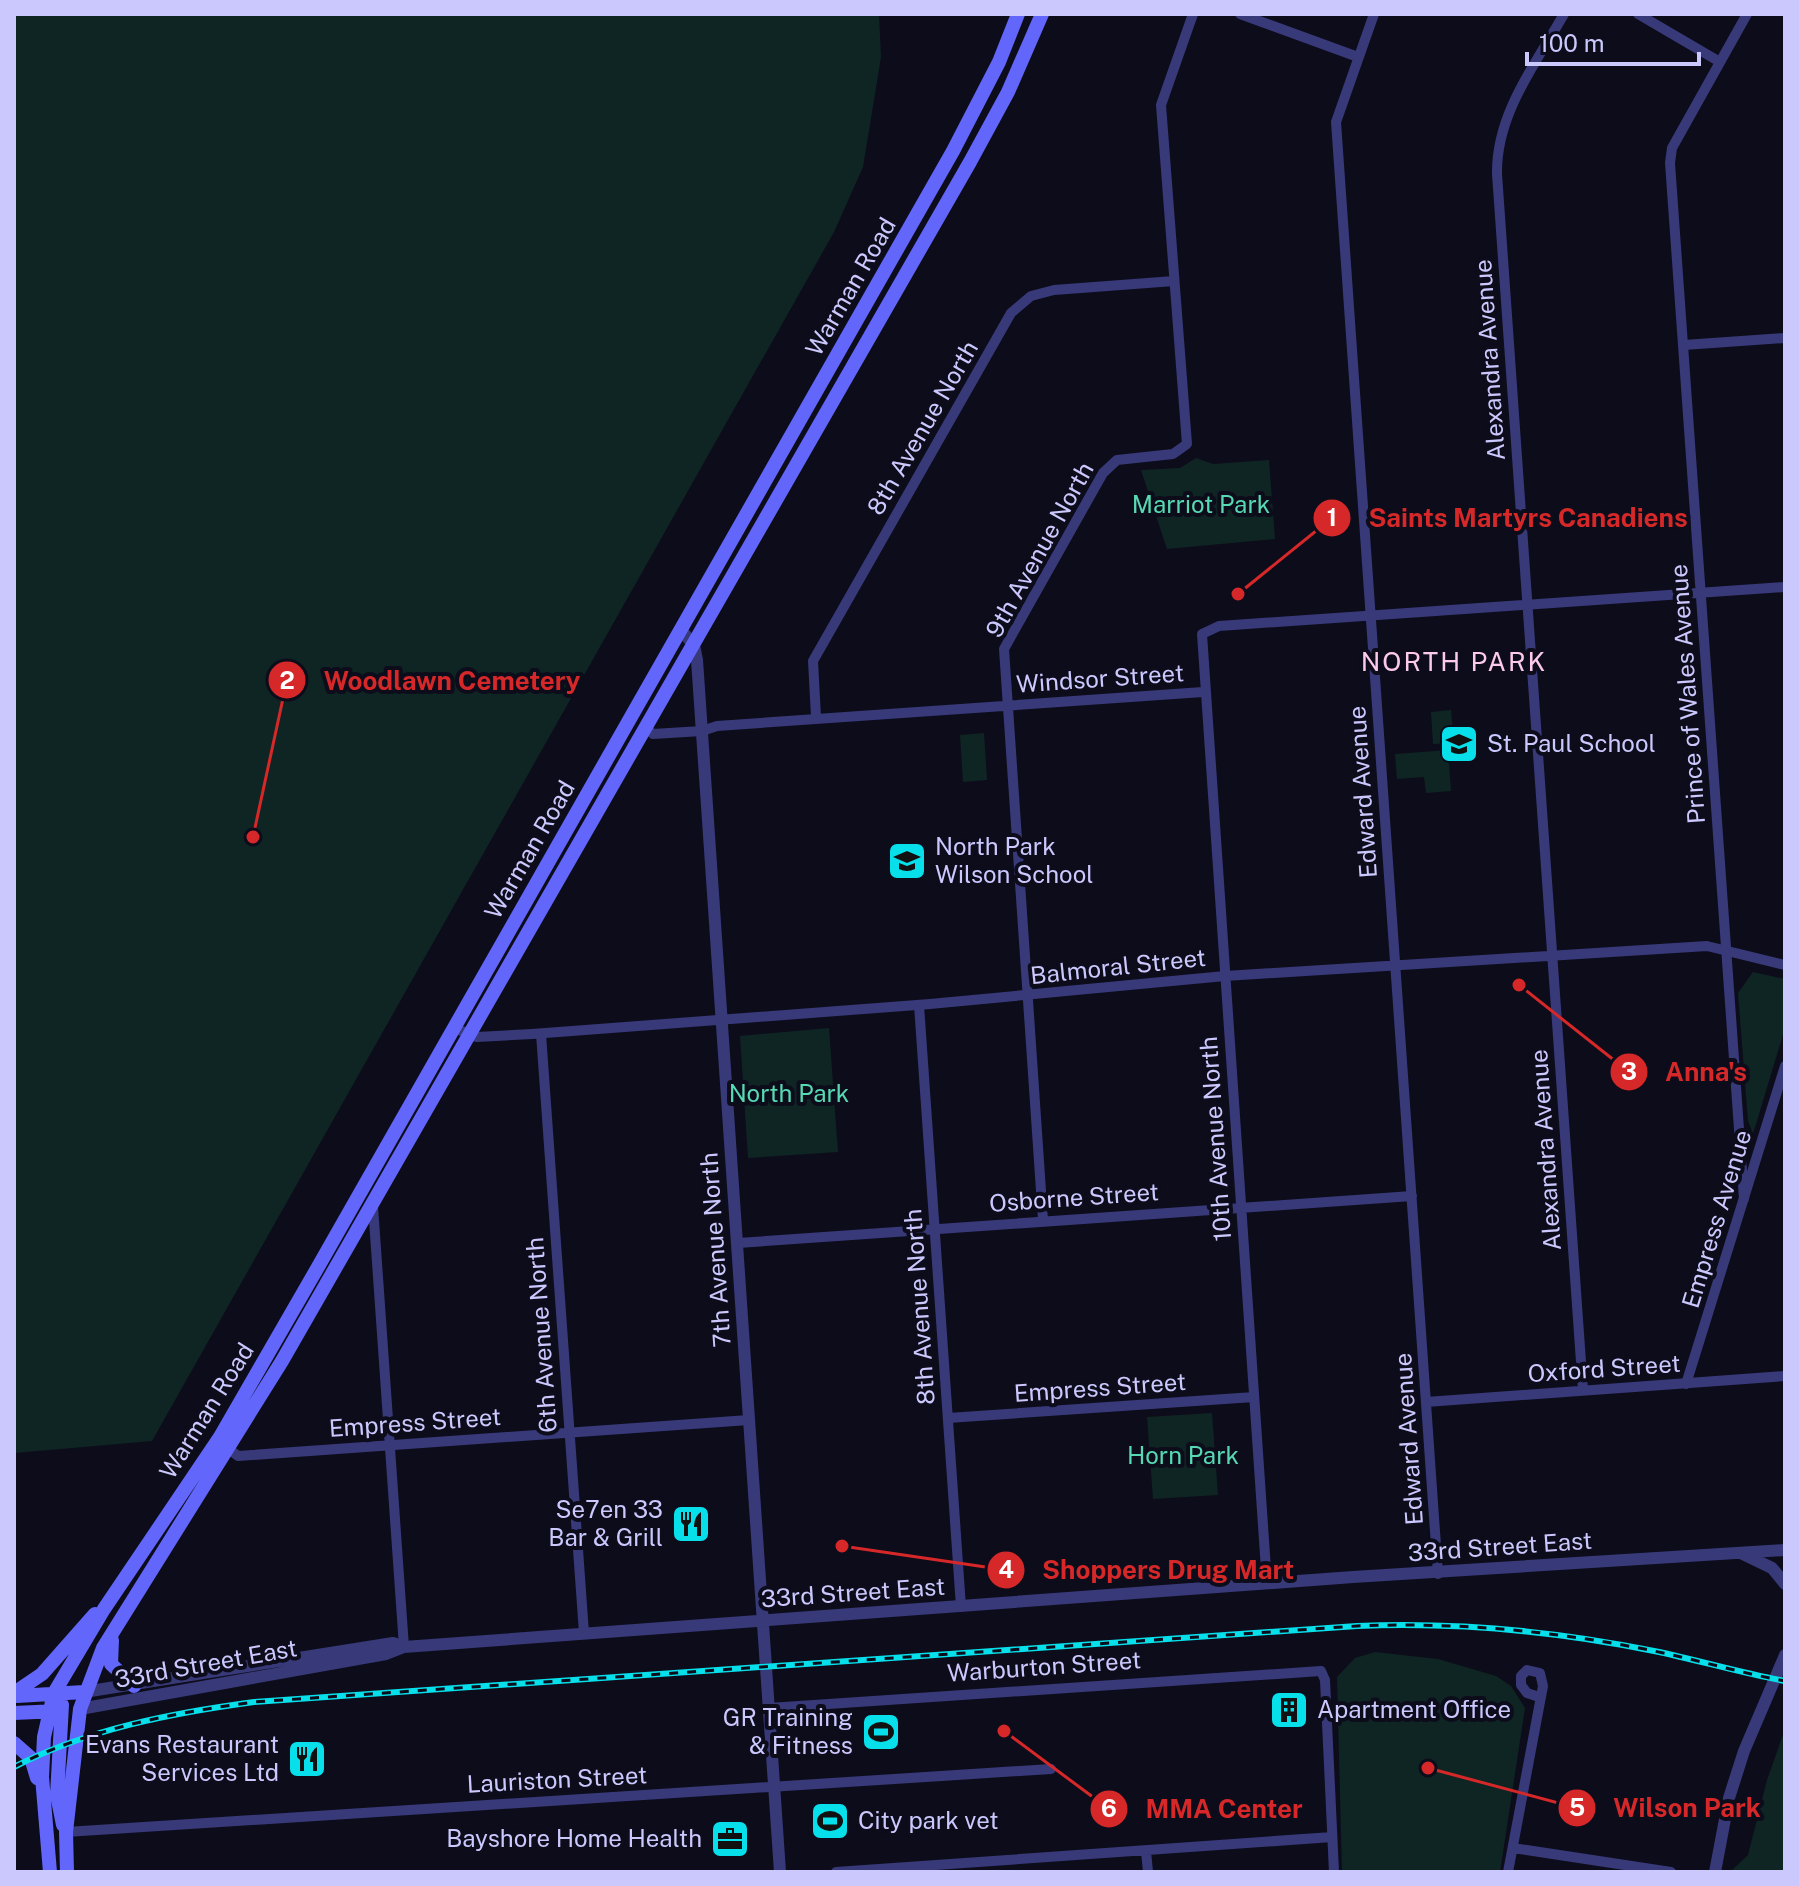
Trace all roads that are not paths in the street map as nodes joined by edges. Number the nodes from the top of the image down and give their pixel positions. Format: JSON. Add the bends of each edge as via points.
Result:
{"nodes":[{"id":1,"x":1018,"y":14,"type":"edge"},
{"id":2,"x":1042,"y":14,"type":"edge"},
{"id":3,"x":1193,"y":14,"type":"edge"},
{"id":4,"x":1240,"y":14,"type":"edge"},
{"id":5,"x":1374,"y":14,"type":"edge"},
{"id":6,"x":1564,"y":14,"type":"edge"},
{"id":7,"x":1638,"y":14,"type":"edge"},
{"id":8,"x":1747,"y":14,"type":"edge"},
{"id":9,"x":1358,"y":57,"type":"junction"},
{"id":10,"x":1720,"y":62,"type":"junction"},
{"id":11,"x":1174,"y":281,"type":"junction"},
{"id":12,"x":1785,"y":338,"type":"edge"},
{"id":13,"x":1684,"y":345,"type":"junction"},
{"id":14,"x":1785,"y":587,"type":"edge"},
{"id":15,"x":1700,"y":594,"type":"junction"},
{"id":16,"x":1528,"y":605,"type":"junction"},
{"id":17,"x":1370,"y":616,"type":"junction"},
{"id":18,"x":681,"y":630,"type":"junction"},
{"id":19,"x":694,"y":645,"type":"junction"},
{"id":20,"x":1203,"y":692,"type":"junction"},
{"id":21,"x":1007,"y":705,"type":"junction"},
{"id":22,"x":816,"y":717,"type":"junction"},
{"id":23,"x":646,"y":728,"type":"junction"},
{"id":24,"x":702,"y":731,"type":"junction"},
{"id":25,"x":1726,"y":950,"type":"junction"},
{"id":26,"x":1552,"y":956,"type":"junction"},
{"id":27,"x":1785,"y":965,"type":"edge"},
{"id":28,"x":1395,"y":967,"type":"junction"},
{"id":29,"x":1225,"y":976,"type":"junction"},
{"id":30,"x":1028,"y":996,"type":"junction"},
{"id":31,"x":919,"y":1005,"type":"junction"},
{"id":32,"x":722,"y":1018,"type":"junction"},
{"id":33,"x":454,"y":1028,"type":"junction"},
{"id":34,"x":541,"y":1034,"type":"junction"},
{"id":35,"x":468,"y":1035,"type":"junction"},
{"id":36,"x":1785,"y":1066,"type":"edge"},
{"id":37,"x":1412,"y":1196,"type":"junction"},
{"id":38,"x":1744,"y":1199,"type":"junction"},
{"id":39,"x":373,"y":1201,"type":"junction"},
{"id":40,"x":1240,"y":1207,"type":"junction"},
{"id":41,"x":1043,"y":1220,"type":"junction"},
{"id":42,"x":935,"y":1228,"type":"junction"},
{"id":43,"x":738,"y":1243,"type":"junction"},
{"id":44,"x":1785,"y":1376,"type":"edge"},
{"id":45,"x":1686,"y":1384,"type":"junction"},
{"id":46,"x":1583,"y":1390,"type":"junction"},
{"id":47,"x":1254,"y":1397,"type":"junction"},
{"id":48,"x":1426,"y":1402,"type":"junction"},
{"id":49,"x":948,"y":1418,"type":"junction"},
{"id":50,"x":749,"y":1420,"type":"junction"},
{"id":51,"x":568,"y":1432,"type":"junction"},
{"id":52,"x":388,"y":1445,"type":"junction"},
{"id":53,"x":230,"y":1450,"type":"junction"},
{"id":54,"x":1785,"y":1550,"type":"edge"},
{"id":55,"x":1740,"y":1553,"type":"junction"},
{"id":56,"x":1438,"y":1574,"type":"junction"},
{"id":57,"x":1267,"y":1584,"type":"junction"},
{"id":58,"x":1785,"y":1584,"type":"edge"},
{"id":59,"x":115,"y":1594,"type":"junction"},
{"id":60,"x":961,"y":1607,"type":"junction"},
{"id":61,"x":765,"y":1621,"type":"junction"},
{"id":62,"x":114,"y":1628,"type":"junction"},
{"id":63,"x":584,"y":1633,"type":"junction"},
{"id":64,"x":404,"y":1647,"type":"junction"},
{"id":65,"x":1785,"y":1655,"type":"edge"},
{"id":66,"x":134,"y":1686,"type":"junction"},
{"id":67,"x":84,"y":1692,"type":"junction"},
{"id":68,"x":54,"y":1693,"type":"junction"},
{"id":69,"x":14,"y":1695,"type":"edge"},
{"id":70,"x":1539,"y":1697,"type":"dead end"},
{"id":71,"x":769,"y":1708,"type":"junction"},
{"id":72,"x":80,"y":1709,"type":"junction"},
{"id":73,"x":56,"y":1711,"type":"junction"},
{"id":74,"x":14,"y":1713,"type":"edge"},
{"id":75,"x":14,"y":1743,"type":"edge"},
{"id":76,"x":1051,"y":1769,"type":"dead end"},
{"id":77,"x":775,"y":1787,"type":"junction"},
{"id":78,"x":44,"y":1828,"type":"junction"},
{"id":79,"x":66,"y":1832,"type":"junction"},
{"id":80,"x":1332,"y":1837,"type":"junction"},
{"id":81,"x":1513,"y":1848,"type":"junction"},
{"id":82,"x":1146,"y":1851,"type":"junction"},
{"id":83,"x":964,"y":1868,"type":"edge"},
{"id":84,"x":50,"y":1872,"type":"edge"},
{"id":85,"x":67,"y":1872,"type":"edge"},
{"id":86,"x":780,"y":1872,"type":"edge"},
{"id":87,"x":836,"y":1872,"type":"edge"},
{"id":88,"x":1148,"y":1872,"type":"edge"},
{"id":89,"x":1334,"y":1872,"type":"edge"},
{"id":90,"x":1508,"y":1872,"type":"edge"},
{"id":91,"x":1671,"y":1872,"type":"edge"},
{"id":92,"x":1715,"y":1872,"type":"edge"}],
"edges":[{"from":1,"to":18,"type":"main road","name":"Warman Road","via":[[953,151]]},
{"from":2,"to":19,"type":"main road","name":"Warman Road","via":[[1008,92],[956,188]]},
{"from":3,"to":11,"type":"street","name":"9th Avenue North","via":[[1161,105]]},
{"from":4,"to":9,"type":"street"},
{"from":5,"to":9,"type":"street","name":"Edward Avenue"},
{"from":6,"to":16,"type":"street","name":"Alexandra Avenue","via":[[1507,115],[1497,145]]},
{"from":7,"to":10,"type":"street"},
{"from":8,"to":10,"type":"street","name":"Prince of Wales Avenue"},
{"from":9,"to":17,"type":"street","name":"Edward Avenue","via":[[1336,122]]},
{"from":10,"to":13,"type":"street","name":"Prince of Wales Avenue","via":[[1672,148],[1670,163]]},
{"from":11,"to":21,"type":"street","name":"9th Avenue North","via":[[1187,444],[1173,454],[1117,460],[1103,473],[1004,649]]},
{"from":11,"to":22,"type":"street","name":"8th Avenue North","via":[[1054,290],[1031,296],[1011,313],[813,661]]},
{"from":12,"to":13,"type":"street"},
{"from":13,"to":15,"type":"street","name":"Prince of Wales Avenue"},
{"from":14,"to":15,"type":"street","name":"Windsor Street"},
{"from":15,"to":16,"type":"street","name":"Windsor Street"},
{"from":15,"to":25,"type":"street","name":"Prince of Wales Avenue"},
{"from":16,"to":17,"type":"street","name":"Windsor Street"},
{"from":16,"to":26,"type":"street","name":"Alexandra Avenue"},
{"from":17,"to":20,"type":"street","name":"Windsor Street","via":[[1208,628],[1201,644]]},
{"from":17,"to":28,"type":"street","name":"Edward Avenue"},
{"from":18,"to":19,"type":"street"},
{"from":18,"to":33,"type":"main road","name":"Warman Road"},
{"from":19,"to":23,"type":"main road","name":"Warman Road"},
{"from":19,"to":24,"type":"street","name":"7th Avenue North"},
{"from":20,"to":21,"type":"street","name":"Windsor Street"},
{"from":20,"to":29,"type":"street","name":"10th Avenue North"},
{"from":21,"to":22,"type":"street","name":"Windsor Street"},
{"from":21,"to":30,"type":"street","name":"9th Avenue North"},
{"from":22,"to":24,"type":"street","name":"Windsor Street"},
{"from":23,"to":24,"type":"street","name":"Windsor Street","via":[[653,734]]},
{"from":23,"to":35,"type":"main road","name":"Warman Road"},
{"from":24,"to":32,"type":"street","name":"7th Avenue North"},
{"from":25,"to":26,"type":"street","name":"Balmoral Street","via":[[1707,946]]},
{"from":25,"to":27,"type":"street","name":"Balmoral Street"},
{"from":25,"to":38,"type":"street","name":"Prince of Wales Avenue"},
{"from":26,"to":28,"type":"street","name":"Balmoral Street"},
{"from":26,"to":46,"type":"street","name":"Alexandra Avenue"},
{"from":28,"to":29,"type":"street","name":"Balmoral Street"},
{"from":28,"to":37,"type":"street","name":"Edward Avenue"},
{"from":29,"to":30,"type":"street","name":"Balmoral Street"},
{"from":29,"to":40,"type":"street","name":"10th Avenue North"},
{"from":30,"to":31,"type":"street","name":"Balmoral Street"},
{"from":30,"to":41,"type":"street","name":"9th Avenue North"},
{"from":31,"to":32,"type":"street","name":"Balmoral Street"},
{"from":31,"to":42,"type":"street","name":"8th Avenue North"},
{"from":32,"to":34,"type":"street","name":"Balmoral Street"},
{"from":32,"to":43,"type":"street","name":"7th Avenue North"},
{"from":33,"to":35,"type":"street","name":"Balmoral Street"},
{"from":33,"to":59,"type":"main road","name":"Warman Road","via":[[220,1437]]},
{"from":34,"to":35,"type":"street","name":"Balmoral Street"},
{"from":34,"to":51,"type":"street","name":"6th Avenue North"},
{"from":35,"to":39,"type":"main road","name":"Warman Road"},
{"from":36,"to":38,"type":"street","name":"Empress Avenue"},
{"from":37,"to":40,"type":"street","name":"Osborne Street"},
{"from":37,"to":48,"type":"street","name":"Edward Avenue"},
{"from":38,"to":45,"type":"street","name":"Empress Avenue"},
{"from":39,"to":52,"type":"street"},
{"from":39,"to":53,"type":"main road","name":"Warman Road"},
{"from":40,"to":41,"type":"street","name":"Osborne Street"},
{"from":40,"to":47,"type":"street","name":"10th Avenue North"},
{"from":41,"to":42,"type":"street","name":"Osborne Street"},
{"from":42,"to":43,"type":"street","name":"Osborne Street"},
{"from":42,"to":49,"type":"street","name":"8th Avenue North"},
{"from":43,"to":50,"type":"street","name":"7th Avenue North"},
{"from":44,"to":45,"type":"street","name":"Oxford Street"},
{"from":45,"to":46,"type":"street","name":"Oxford Street"},
{"from":46,"to":48,"type":"street","name":"Oxford Street"},
{"from":47,"to":49,"type":"street","name":"Empress Street"},
{"from":47,"to":57,"type":"street","name":"10th Avenue North"},
{"from":48,"to":56,"type":"street","name":"Edward Avenue"},
{"from":49,"to":60,"type":"street","name":"8th Avenue North"},
{"from":50,"to":51,"type":"street","name":"Empress Street"},
{"from":50,"to":61,"type":"street","name":"7th Avenue North"},
{"from":51,"to":52,"type":"street","name":"Empress Street"},
{"from":51,"to":63,"type":"street","name":"6th Avenue North"},
{"from":52,"to":53,"type":"street","name":"Empress Street","via":[[238,1456]]},
{"from":52,"to":64,"type":"street"},
{"from":53,"to":62,"type":"main road","name":"Warman Road"},
{"from":54,"to":55,"type":"street","name":"33rd Street East"},
{"from":55,"to":56,"type":"street","name":"33rd Street East"},
{"from":55,"to":58,"type":"street","via":[[1772,1568]]},
{"from":56,"to":57,"type":"street","name":"33rd Street East"},
{"from":57,"to":60,"type":"street","name":"33rd Street East"},
{"from":59,"to":68,"type":"main road","name":"Warman Road"},
{"from":59,"to":69,"type":"main road","via":[[42,1674]]},
{"from":60,"to":61,"type":"street","name":"33rd Street East"},
{"from":61,"to":63,"type":"street","name":"33rd Street East"},
{"from":61,"to":71,"type":"street","name":"7th Avenue North"},
{"from":62,"to":66,"type":"main road","via":[[111,1664]]},
{"from":62,"to":67,"type":"main road","name":"Warman Road"},
{"from":63,"to":64,"type":"street","name":"33rd Street East"},
{"from":64,"to":66,"type":"street","name":"33rd Street East","via":[[393,1643]]},
{"from":64,"to":72,"type":"street","name":"33rd Street East"},
{"from":65,"to":92,"type":"street","via":[[1744,1751]]},
{"from":66,"to":67,"type":"street","name":"33rd Street East"},
{"from":67,"to":68,"type":"main road","name":"33rd Street East"},
{"from":67,"to":72,"type":"main road","name":"Warman Road"},
{"from":68,"to":69,"type":"main road","name":"33rd Street East"},
{"from":68,"to":73,"type":"main road","name":"Warman Road"},
{"from":70,"to":81,"type":"street"},
{"from":71,"to":77,"type":"street","name":"7th Avenue North"},
{"from":71,"to":80,"type":"street","name":"Warburton Street","via":[[1321,1671]]},
{"from":72,"to":73,"type":"main road","name":"33rd Street East"},
{"from":72,"to":79,"type":"main road","name":"Warman Road"},
{"from":73,"to":74,"type":"main road","name":"33rd Street East"},
{"from":73,"to":78,"type":"main road","via":[[43,1753]]},
{"from":73,"to":79,"type":"main road","via":[[57,1795]]},
{"from":75,"to":78,"type":"main road","via":[[35,1768]]},
{"from":76,"to":77,"type":"street","name":"Lauriston Street"},
{"from":77,"to":79,"type":"street","name":"Lauriston Street"},
{"from":77,"to":86,"type":"street","name":"7th Avenue North"},
{"from":78,"to":84,"type":"main road"},
{"from":79,"to":85,"type":"main road"},
{"from":80,"to":82,"type":"street"},
{"from":80,"to":89,"type":"street"},
{"from":81,"to":90,"type":"street"},
{"from":81,"to":91,"type":"street"},
{"from":82,"to":83,"type":"street"},
{"from":82,"to":88,"type":"street"},
{"from":83,"to":87,"type":"street"}]}
